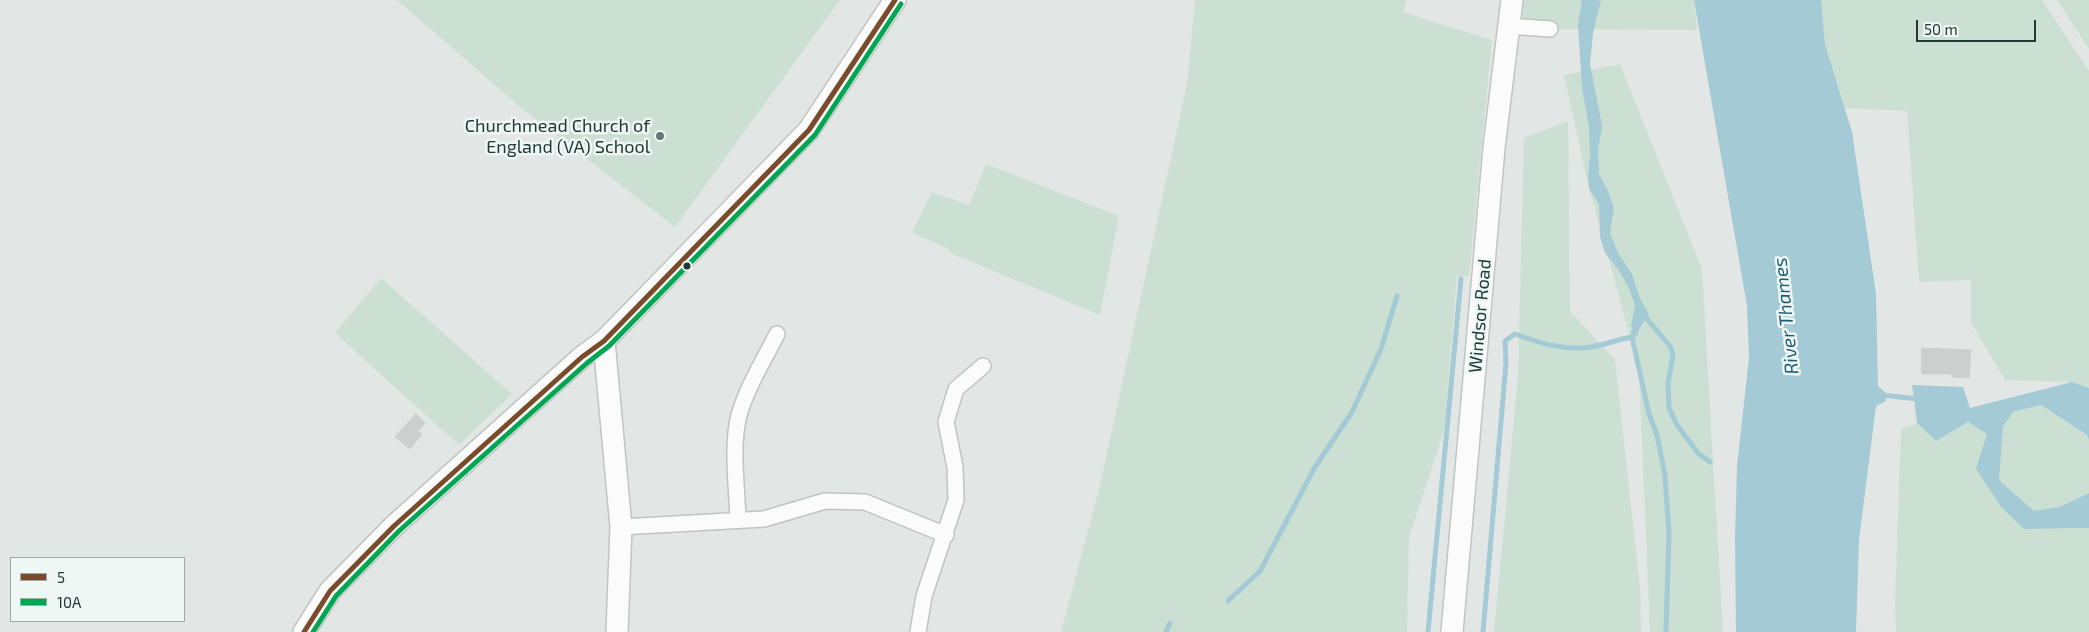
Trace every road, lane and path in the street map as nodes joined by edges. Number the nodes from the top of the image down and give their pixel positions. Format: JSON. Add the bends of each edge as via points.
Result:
{"nodes":[{"id":1,"x":895,"y":0,"type":"edge"},
{"id":2,"x":1512,"y":0,"type":"edge"},
{"id":3,"x":1508,"y":26,"type":"junction"},
{"id":4,"x":1550,"y":29,"type":"dead end"},
{"id":5,"x":777,"y":334,"type":"dead end"},
{"id":6,"x":604,"y":341,"type":"junction"},
{"id":7,"x":983,"y":366,"type":"dead end"},
{"id":8,"x":738,"y":520,"type":"junction"},
{"id":9,"x":621,"y":527,"type":"junction"},
{"id":10,"x":946,"y":535,"type":"junction"},
{"id":11,"x":304,"y":632,"type":"edge"},
{"id":12,"x":617,"y":632,"type":"edge"},
{"id":13,"x":918,"y":632,"type":"edge"},
{"id":14,"x":1452,"y":632,"type":"edge"}],
"edges":[{"from":1,"to":6,"type":"main road","via":[[809,130]]},
{"from":2,"to":3,"type":"main road","name":"Windsor Road"},
{"from":3,"to":4,"type":"street"},
{"from":3,"to":14,"type":"main road","name":"Windsor Road"},
{"from":5,"to":8,"type":"street","via":[[740,415],[736,439]]},
{"from":6,"to":9,"type":"main road"},
{"from":6,"to":11,"type":"main road","via":[[582,357],[394,526],[330,591]]},
{"from":7,"to":10,"type":"street","via":[[956,389],[946,422],[955,467],[956,500]]},
{"from":8,"to":9,"type":"street"},
{"from":8,"to":10,"type":"street","via":[[764,519],[825,501],[865,502]]},
{"from":9,"to":12,"type":"main road"},
{"from":10,"to":13,"type":"street","via":[[924,596]]}]}
